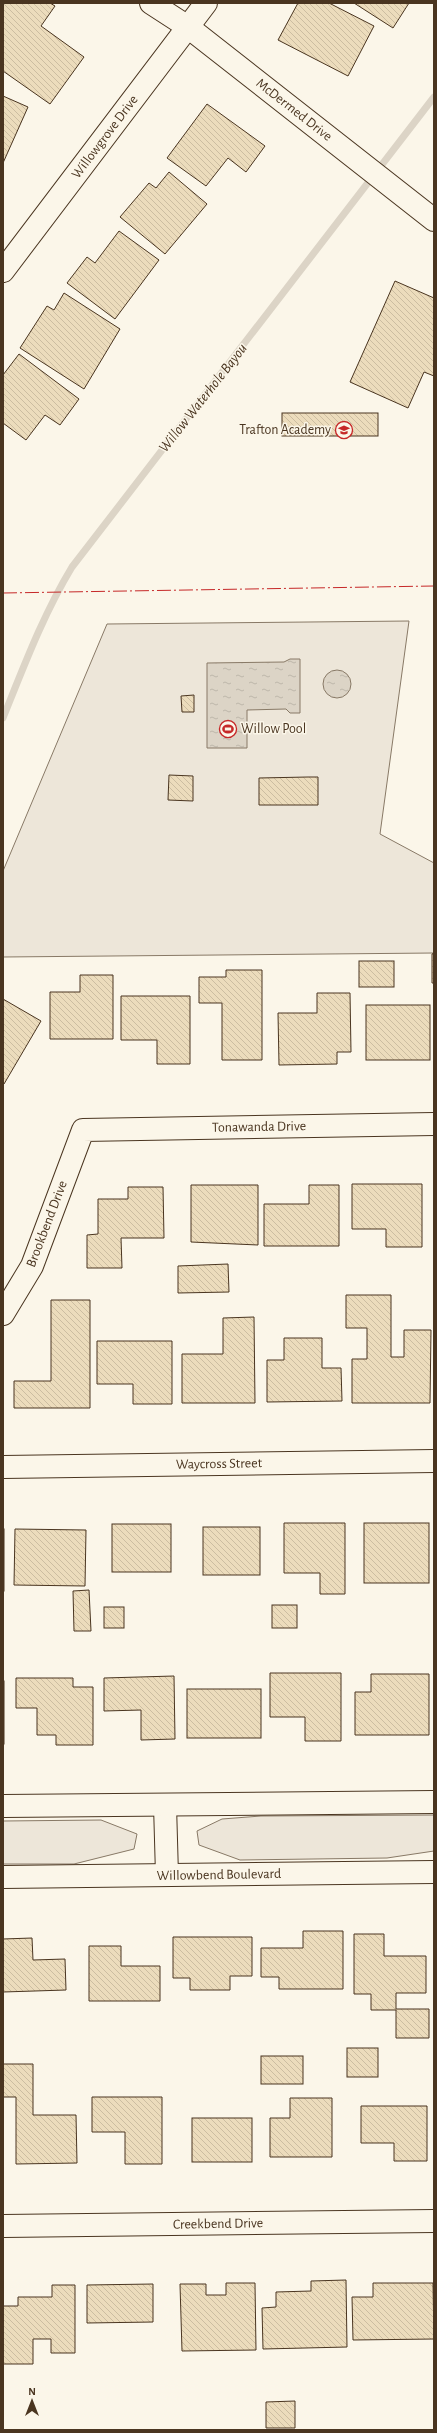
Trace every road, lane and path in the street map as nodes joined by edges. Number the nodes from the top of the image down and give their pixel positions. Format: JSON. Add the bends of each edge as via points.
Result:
{"nodes":[{"id":1,"x":151,"y":3,"type":"edge"},
{"id":2,"x":206,"y":3,"type":"edge"},
{"id":3,"x":188,"y":27,"type":"junction"},
{"id":4,"x":434,"y":220,"type":"edge"},
{"id":5,"x":3,"y":271,"type":"edge"},
{"id":6,"x":434,"y":1124,"type":"edge"},
{"id":7,"x":83,"y":1130,"type":"joint"},
{"id":8,"x":3,"y":1314,"type":"edge"},
{"id":9,"x":434,"y":1461,"type":"edge"},
{"id":10,"x":3,"y":1467,"type":"edge"},
{"id":11,"x":434,"y":1802,"type":"edge"},
{"id":12,"x":165,"y":1805,"type":"junction"},
{"id":13,"x":3,"y":1806,"type":"edge"},
{"id":14,"x":434,"y":1867,"type":"edge"},
{"id":15,"x":434,"y":1872,"type":"edge"},
{"id":16,"x":407,"y":1873,"type":"junction"},
{"id":17,"x":167,"y":1876,"type":"junction"},
{"id":18,"x":3,"y":1877,"type":"edge"},
{"id":19,"x":434,"y":2221,"type":"edge"},
{"id":20,"x":3,"y":2226,"type":"edge"}],
"edges":[{"from":1,"to":3,"type":"street","name":"McDermed Drive"},
{"from":2,"to":3,"type":"street","name":"Willowgrove Drive"},
{"from":3,"to":4,"type":"street","name":"McDermed Drive"},
{"from":3,"to":5,"type":"street","name":"Willowgrove Drive"},
{"from":6,"to":7,"type":"street","name":"Tonawanda Drive"},
{"from":7,"to":8,"type":"street","name":"Brookbend Drive","via":[[32,1266]]},
{"from":9,"to":10,"type":"street","name":"Waycross Street"},
{"from":11,"to":12,"type":"street"},
{"from":12,"to":13,"type":"street"},
{"from":12,"to":17,"type":"street"},
{"from":14,"to":16,"type":"street"},
{"from":15,"to":16,"type":"street","name":"Willowbend Boulevard"},
{"from":16,"to":17,"type":"street","name":"Willowbend Boulevard"},
{"from":17,"to":18,"type":"street","name":"Willowbend Boulevard"},
{"from":19,"to":20,"type":"street","name":"Creekbend Drive"}]}
